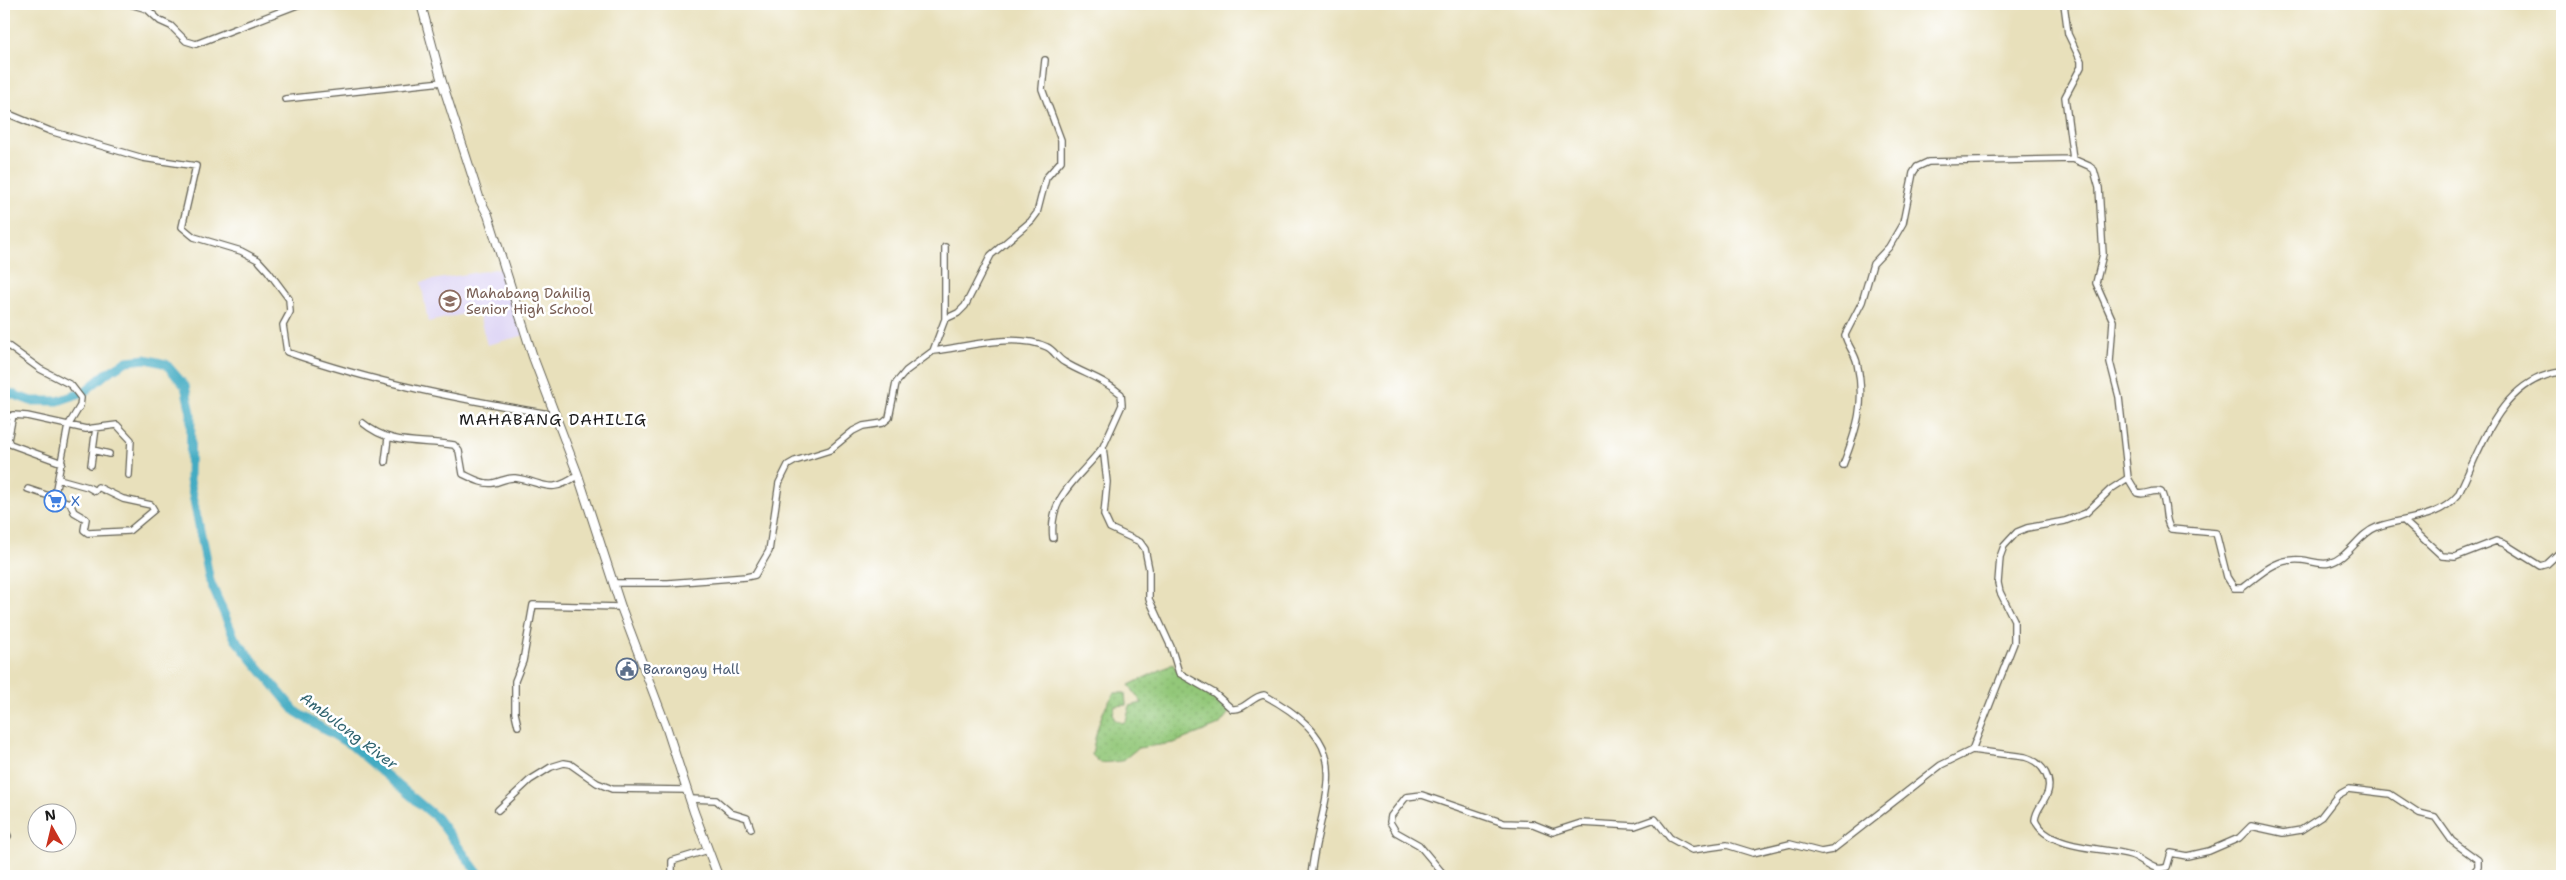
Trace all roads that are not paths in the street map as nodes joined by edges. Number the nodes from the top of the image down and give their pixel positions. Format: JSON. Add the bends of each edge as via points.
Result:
{"nodes":[{"id":1,"x":130,"y":4,"type":"edge"},
{"id":2,"x":300,"y":4,"type":"edge"},
{"id":3,"x":421,"y":4,"type":"edge"},
{"id":4,"x":2064,"y":4,"type":"edge"},
{"id":5,"x":1045,"y":60,"type":"dead end"},
{"id":6,"x":442,"y":82,"type":"junction"},
{"id":7,"x":285,"y":99,"type":"dead end"},
{"id":8,"x":4,"y":112,"type":"edge"},
{"id":9,"x":2073,"y":159,"type":"junction"},
{"id":10,"x":946,"y":248,"type":"dead end"},
{"id":11,"x":944,"y":319,"type":"junction"},
{"id":12,"x":4,"y":343,"type":"edge"},
{"id":13,"x":933,"y":351,"type":"junction"},
{"id":14,"x":2562,"y":372,"type":"edge"},
{"id":15,"x":4,"y":415,"type":"edge"},
{"id":16,"x":555,"y":415,"type":"junction"},
{"id":17,"x":12,"y":417,"type":"junction"},
{"id":18,"x":363,"y":423,"type":"dead end"},
{"id":19,"x":68,"y":426,"type":"junction"},
{"id":20,"x":96,"y":428,"type":"junction"},
{"id":21,"x":388,"y":438,"type":"junction"},
{"id":22,"x":1103,"y":447,"type":"junction"},
{"id":23,"x":93,"y":450,"type":"junction"},
{"id":24,"x":109,"y":454,"type":"dead end"},
{"id":25,"x":385,"y":462,"type":"dead end"},
{"id":26,"x":62,"y":463,"type":"junction"},
{"id":27,"x":90,"y":465,"type":"dead end"},
{"id":28,"x":1843,"y":465,"type":"dead end"},
{"id":29,"x":129,"y":475,"type":"dead end"},
{"id":30,"x":578,"y":475,"type":"junction"},
{"id":31,"x":2128,"y":478,"type":"junction"},
{"id":32,"x":59,"y":479,"type":"junction"},
{"id":33,"x":28,"y":489,"type":"dead end"},
{"id":34,"x":54,"y":499,"type":"junction"},
{"id":35,"x":2404,"y":521,"type":"junction"},
{"id":36,"x":1053,"y":538,"type":"dead end"},
{"id":37,"x":2562,"y":550,"type":"edge"},
{"id":38,"x":614,"y":583,"type":"junction"},
{"id":39,"x":620,"y":607,"type":"junction"},
{"id":40,"x":518,"y":726,"type":"dead end"},
{"id":41,"x":1972,"y":750,"type":"junction"},
{"id":42,"x":687,"y":790,"type":"junction"},
{"id":43,"x":690,"y":799,"type":"junction"},
{"id":44,"x":498,"y":810,"type":"dead end"},
{"id":45,"x":4,"y":828,"type":"edge"},
{"id":46,"x":751,"y":829,"type":"dead end"},
{"id":47,"x":4,"y":838,"type":"edge"},
{"id":48,"x":708,"y":850,"type":"junction"},
{"id":49,"x":672,"y":876,"type":"edge"},
{"id":50,"x":718,"y":876,"type":"edge"},
{"id":51,"x":1311,"y":876,"type":"edge"},
{"id":52,"x":1445,"y":876,"type":"edge"},
{"id":53,"x":2471,"y":876,"type":"edge"}],
"edges":[{"from":1,"to":2,"type":"street","via":[[147,9],[186,41],[196,44]]},
{"from":3,"to":6,"type":"street"},
{"from":4,"to":9,"type":"street","via":[[2068,34],[2081,61],[2065,98]]},
{"from":5,"to":11,"type":"street","via":[[1042,89],[1061,140],[1061,161],[1046,178],[1031,221],[996,248],[965,306]]},
{"from":6,"to":7,"type":"street"},
{"from":6,"to":16,"type":"street","via":[[532,357]]},
{"from":8,"to":16,"type":"street","via":[[50,131],[143,158],[196,166],[182,227],[194,237],[241,251],[258,260],[268,271],[290,299],[290,312],[283,325],[287,352],[408,387]]},
{"from":9,"to":28,"type":"street","via":[[1928,162],[1913,173],[1903,223],[1889,247],[1873,264],[1862,302],[1846,335],[1856,359],[1861,397],[1855,438]]},
{"from":9,"to":31,"type":"street","via":[[2094,170],[2099,188],[2103,254],[2096,284],[2113,321],[2110,362],[2119,397]]},
{"from":10,"to":11,"type":"street"},
{"from":11,"to":13,"type":"street"},
{"from":12,"to":19,"type":"street","via":[[72,387],[81,398]]},
{"from":13,"to":22,"type":"street","via":[[1010,341],[1036,342],[1050,348],[1064,362],[1096,376],[1121,394],[1122,405]]},
{"from":13,"to":38,"type":"street","via":[[896,383],[889,418],[863,426],[830,450],[795,460],[788,466],[779,483],[769,551],[754,574],[668,584]]},
{"from":14,"to":35,"type":"street","via":[[2538,377],[2505,405],[2453,501],[2442,509]]},
{"from":15,"to":17,"type":"street"},
{"from":16,"to":30,"type":"street"},
{"from":17,"to":19,"type":"street","via":[[15,414]]},
{"from":17,"to":26,"type":"street","via":[[10,444]]},
{"from":18,"to":21,"type":"street"},
{"from":19,"to":20,"type":"street"},
{"from":19,"to":26,"type":"street"},
{"from":20,"to":23,"type":"street"},
{"from":20,"to":29,"type":"street","via":[[115,424],[130,438]]},
{"from":21,"to":25,"type":"street"},
{"from":21,"to":30,"type":"street","via":[[454,445],[459,451],[463,474],[484,483],[515,478],[554,486],[567,483]]},
{"from":22,"to":36,"type":"street","via":[[1057,503],[1052,518]]},
{"from":22,"to":51,"type":"street","via":[[1107,482],[1106,522],[1110,528],[1140,542],[1145,549],[1149,599],[1179,672],[1214,693],[1232,710],[1264,695],[1306,723],[1322,743],[1330,779]]},
{"from":23,"to":24,"type":"street"},
{"from":23,"to":27,"type":"street"},
{"from":26,"to":32,"type":"street"},
{"from":30,"to":38,"type":"street"},
{"from":31,"to":35,"type":"street","via":[[2137,493],[2161,492],[2171,529],[2216,533],[2227,577],[2239,590],[2258,573],[2278,563],[2290,559],[2329,563],[2345,554],[2369,531]]},
{"from":31,"to":41,"type":"street","via":[[2086,513],[2065,521],[2026,528],[2017,532],[2004,546],[1998,583],[2014,620],[2014,643]]},
{"from":32,"to":34,"type":"street"},
{"from":32,"to":34,"type":"street","via":[[95,491],[98,487],[122,499],[151,505],[154,510],[129,530],[88,533],[84,530],[85,518],[75,513],[66,501]]},
{"from":33,"to":34,"type":"street"},
{"from":35,"to":37,"type":"street","via":[[2446,557],[2496,541],[2540,566]]},
{"from":38,"to":39,"type":"street"},
{"from":39,"to":40,"type":"street","via":[[533,605],[523,660],[514,681],[514,713]]},
{"from":39,"to":42,"type":"street"},
{"from":41,"to":52,"type":"street","via":[[1945,762],[1837,846],[1824,852],[1790,844],[1753,853],[1727,845],[1692,850],[1670,838],[1654,819],[1635,826],[1581,823],[1553,832],[1533,824],[1504,824],[1422,795],[1406,797],[1391,816],[1392,827],[1419,845]]},
{"from":41,"to":53,"type":"street","via":[[2033,759],[2042,766],[2047,793],[2035,820],[2050,836],[2063,842],[2131,856],[2155,868],[2167,867],[2171,853],[2195,855],[2233,841],[2252,826],[2283,833],[2300,830],[2321,817],[2341,792],[2354,789],[2390,794],[2418,814],[2435,817],[2452,841],[2478,860],[2478,867]]},
{"from":42,"to":43,"type":"street"},
{"from":42,"to":44,"type":"street","via":[[612,789],[564,763],[530,780]]},
{"from":43,"to":46,"type":"street","via":[[716,800],[731,813],[747,818]]},
{"from":43,"to":48,"type":"street"},
{"from":45,"to":47,"type":"street","via":[[8,836]]},
{"from":48,"to":49,"type":"street","via":[[672,861]]},
{"from":48,"to":50,"type":"street"}]}
